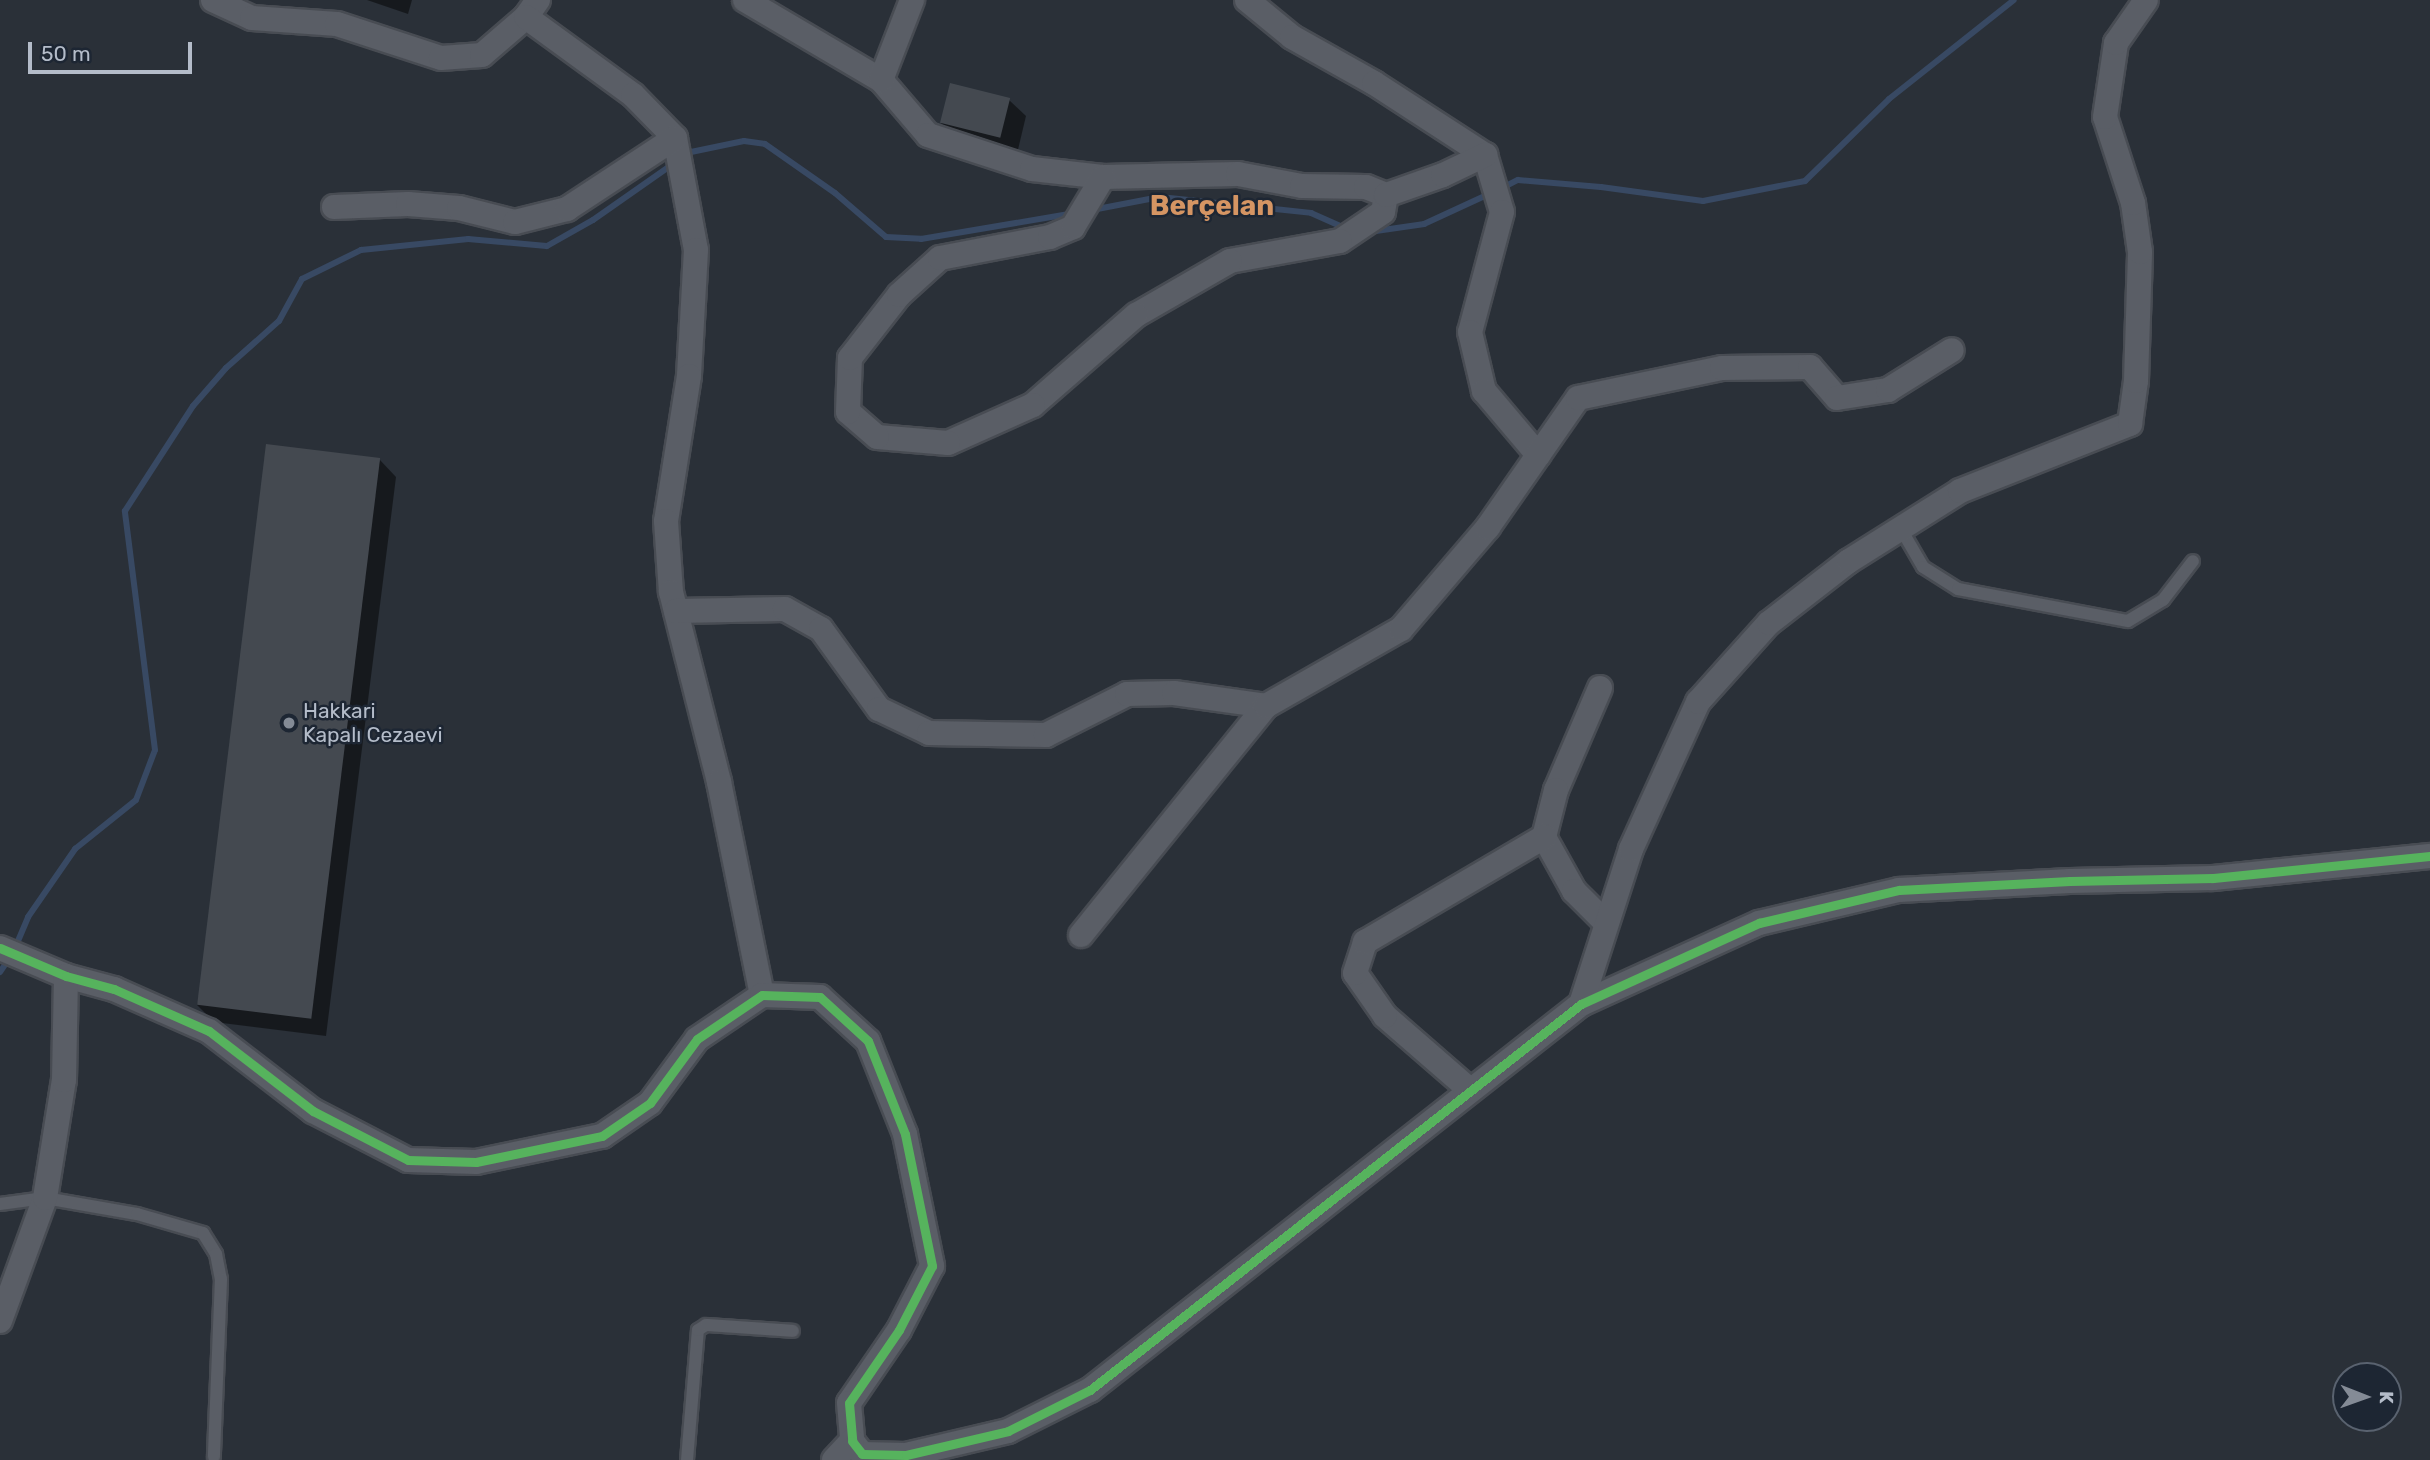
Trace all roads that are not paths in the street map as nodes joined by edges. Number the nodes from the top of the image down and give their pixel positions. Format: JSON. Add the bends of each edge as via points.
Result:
{"nodes":[{"id":1,"x":213,"y":0,"type":"edge"},
{"id":2,"x":745,"y":0,"type":"edge"},
{"id":3,"x":912,"y":0,"type":"edge"},
{"id":4,"x":1247,"y":0,"type":"edge"},
{"id":5,"x":2146,"y":0,"type":"edge"},
{"id":6,"x":532,"y":9,"type":"edge"},
{"id":7,"x":881,"y":80,"type":"junction"},
{"id":8,"x":675,"y":138,"type":"junction"},
{"id":9,"x":1486,"y":155,"type":"junction"},
{"id":10,"x":1103,"y":177,"type":"junction"},
{"id":11,"x":1386,"y":195,"type":"junction"},
{"id":12,"x":334,"y":207,"type":"dead end"},
{"id":13,"x":1952,"y":350,"type":"dead end"},
{"id":14,"x":1538,"y":455,"type":"junction"},
{"id":15,"x":1901,"y":528,"type":"junction"},
{"id":16,"x":2193,"y":561,"type":"dead end"},
{"id":17,"x":676,"y":611,"type":"junction"},
{"id":18,"x":1600,"y":688,"type":"dead end"},
{"id":19,"x":1266,"y":706,"type":"junction"},
{"id":20,"x":1544,"y":837,"type":"junction"},
{"id":21,"x":2430,"y":856,"type":"edge"},
{"id":22,"x":1606,"y":923,"type":"junction"},
{"id":23,"x":1081,"y":935,"type":"dead end"},
{"id":24,"x":0,"y":948,"type":"edge"},
{"id":25,"x":66,"y":976,"type":"junction"},
{"id":26,"x":762,"y":995,"type":"junction"},
{"id":27,"x":1581,"y":1004,"type":"junction"},
{"id":28,"x":1469,"y":1090,"type":"junction"},
{"id":29,"x":45,"y":1198,"type":"junction"},
{"id":30,"x":0,"y":1203,"type":"edge"},
{"id":31,"x":0,"y":1321,"type":"edge"},
{"id":32,"x":793,"y":1331,"type":"dead end"},
{"id":33,"x":852,"y":1441,"type":"junction"},
{"id":34,"x":214,"y":1457,"type":"dead end"},
{"id":35,"x":687,"y":1460,"type":"edge"},
{"id":36,"x":834,"y":1460,"type":"edge"}],
"edges":[{"from":1,"to":6,"type":"street","via":[[252,18],[337,24],[441,58],[482,55]]},
{"from":2,"to":7,"type":"street"},
{"from":3,"to":7,"type":"street"},
{"from":4,"to":9,"type":"street","via":[[1292,37]]},
{"from":5,"to":15,"type":"street","via":[[2116,43],[2105,117],[2133,203],[2140,253],[2130,424],[1960,491]]},
{"from":6,"to":8,"type":"street","via":[[633,95]]},
{"from":7,"to":10,"type":"street","via":[[928,135],[1032,169]]},
{"from":8,"to":12,"type":"street","via":[[567,209],[515,222],[459,208],[408,204]]},
{"from":8,"to":17,"type":"street","via":[[696,250],[689,376],[666,522]]},
{"from":9,"to":11,"type":"street"},
{"from":9,"to":14,"type":"street","via":[[1502,212],[1470,332],[1484,391]]},
{"from":10,"to":11,"type":"street","via":[[1238,174],[1302,186],[1366,187]]},
{"from":10,"to":11,"type":"street","via":[[1073,227],[1050,237],[940,258],[899,295],[850,358],[848,412],[877,437],[948,443],[1033,405],[1136,315],[1230,261],[1340,241],[1382,212]]},
{"from":13,"to":14,"type":"street","via":[[1888,390],[1838,398],[1810,367],[1797,367],[1722,368],[1578,398]]},
{"from":14,"to":19,"type":"street","via":[[1488,527],[1401,629]]},
{"from":15,"to":16,"type":"lane","via":[[1923,568],[1958,589],[2129,621],[2164,600]]},
{"from":15,"to":22,"type":"street","via":[[1849,561],[1769,623],[1698,702],[1631,849]]},
{"from":17,"to":19,"type":"street","via":[[785,609],[821,629],[879,709],[929,733],[1046,735],[1127,694],[1174,693]]},
{"from":17,"to":26,"type":"street","via":[[719,782]]},
{"from":18,"to":20,"type":"street","via":[[1556,790]]},
{"from":19,"to":23,"type":"street"},
{"from":20,"to":22,"type":"street","via":[[1574,891]]},
{"from":20,"to":28,"type":"street","via":[[1365,942],[1355,973],[1385,1016]]},
{"from":21,"to":27,"type":"street","via":[[2213,878],[1899,890],[1759,923]]},
{"from":22,"to":27,"type":"street"},
{"from":24,"to":25,"type":"street"},
{"from":25,"to":26,"type":"street","via":[[114,989],[209,1031],[313,1111],[408,1160],[476,1162],[602,1136],[650,1103],[696,1039]]},
{"from":25,"to":29,"type":"street","via":[[64,1080]]},
{"from":26,"to":33,"type":"street","via":[[820,998],[868,1041],[905,1134],[932,1266],[900,1330],[849,1403]]},
{"from":27,"to":28,"type":"street"},
{"from":28,"to":33,"type":"street","via":[[1090,1390],[1008,1431],[906,1455],[862,1454]]},
{"from":29,"to":30,"type":"lane"},
{"from":29,"to":31,"type":"street"},
{"from":29,"to":34,"type":"lane","via":[[137,1214],[203,1233],[216,1254],[222,1279]]},
{"from":32,"to":35,"type":"lane","via":[[706,1325],[698,1329]]},
{"from":33,"to":36,"type":"street"}]}
